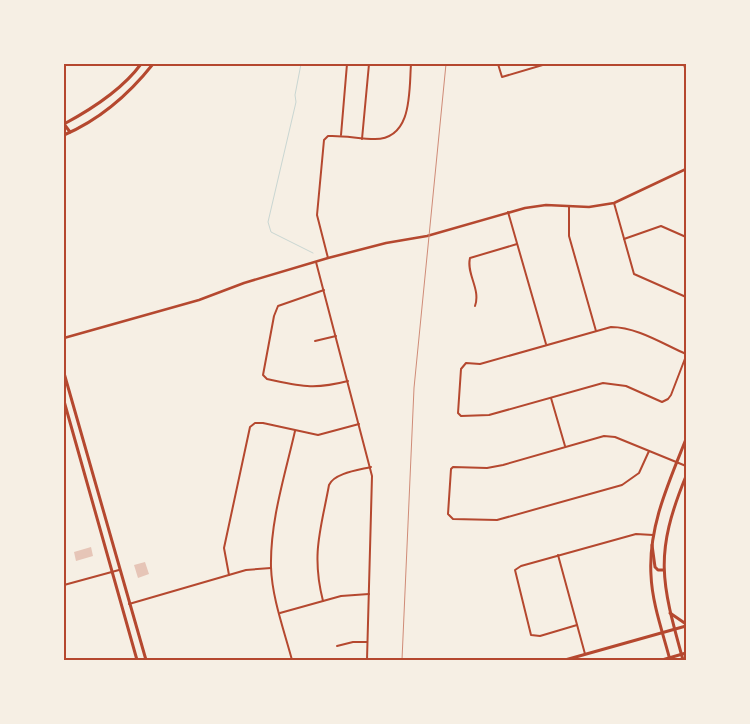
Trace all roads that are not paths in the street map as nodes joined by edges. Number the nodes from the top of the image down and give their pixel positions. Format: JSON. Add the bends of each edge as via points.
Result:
{"nodes":[{"id":1,"x":141,"y":64,"type":"edge"},
{"id":2,"x":153,"y":64,"type":"edge"},
{"id":3,"x":348,"y":64,"type":"edge"},
{"id":4,"x":369,"y":64,"type":"edge"},
{"id":5,"x":411,"y":64,"type":"edge"},
{"id":6,"x":498,"y":64,"type":"edge"},
{"id":7,"x":546,"y":64,"type":"edge"},
{"id":8,"x":684,"y":64,"type":"edge"},
{"id":9,"x":686,"y":72,"type":"edge"},
{"id":10,"x":64,"y":124,"type":"edge"},
{"id":11,"x":70,"y":132,"type":"junction"},
{"id":12,"x":64,"y":135,"type":"edge"},
{"id":13,"x":341,"y":135,"type":"junction"},
{"id":14,"x":362,"y":139,"type":"junction"},
{"id":15,"x":686,"y":169,"type":"edge"},
{"id":16,"x":614,"y":204,"type":"junction"},
{"id":17,"x":569,"y":206,"type":"junction"},
{"id":18,"x":508,"y":212,"type":"junction"},
{"id":19,"x":686,"y":237,"type":"edge"},
{"id":20,"x":624,"y":239,"type":"junction"},
{"id":21,"x":517,"y":244,"type":"junction"},
{"id":22,"x":328,"y":258,"type":"junction"},
{"id":23,"x":316,"y":262,"type":"junction"},
{"id":24,"x":324,"y":290,"type":"junction"},
{"id":25,"x":686,"y":297,"type":"edge"},
{"id":26,"x":475,"y":306,"type":"dead end"},
{"id":27,"x":596,"y":330,"type":"junction"},
{"id":28,"x":336,"y":336,"type":"junction"},
{"id":29,"x":64,"y":338,"type":"edge"},
{"id":30,"x":315,"y":341,"type":"dead end"},
{"id":31,"x":546,"y":345,"type":"junction"},
{"id":32,"x":686,"y":355,"type":"edge"},
{"id":33,"x":64,"y":373,"type":"edge"},
{"id":34,"x":348,"y":381,"type":"junction"},
{"id":35,"x":551,"y":398,"type":"junction"},
{"id":36,"x":64,"y":401,"type":"edge"},
{"id":37,"x":359,"y":424,"type":"junction"},
{"id":38,"x":295,"y":431,"type":"junction"},
{"id":39,"x":686,"y":439,"type":"edge"},
{"id":40,"x":565,"y":447,"type":"junction"},
{"id":41,"x":85,"y":448,"type":"junction"},
{"id":42,"x":77,"y":450,"type":"junction"},
{"id":43,"x":649,"y":451,"type":"junction"},
{"id":44,"x":677,"y":463,"type":"junction"},
{"id":45,"x":371,"y":466,"type":"junction"},
{"id":46,"x":686,"y":466,"type":"edge"},
{"id":47,"x":686,"y":476,"type":"edge"},
{"id":48,"x":653,"y":535,"type":"junction"},
{"id":49,"x":652,"y":545,"type":"junction"},
{"id":50,"x":558,"y":555,"type":"junction"},
{"id":51,"x":271,"y":568,"type":"junction"},
{"id":52,"x":119,"y":570,"type":"junction"},
{"id":53,"x":663,"y":570,"type":"junction"},
{"id":54,"x":112,"y":573,"type":"junction"},
{"id":55,"x":229,"y":575,"type":"junction"},
{"id":56,"x":64,"y":585,"type":"edge"},
{"id":57,"x":369,"y":594,"type":"junction"},
{"id":58,"x":322,"y":600,"type":"junction"},
{"id":59,"x":129,"y":604,"type":"junction"},
{"id":60,"x":669,"y":612,"type":"junction"},
{"id":61,"x":280,"y":613,"type":"junction"},
{"id":62,"x":577,"y":625,"type":"junction"},
{"id":63,"x":686,"y":625,"type":"edge"},
{"id":64,"x":674,"y":629,"type":"junction"},
{"id":65,"x":663,"y":632,"type":"junction"},
{"id":66,"x":139,"y":636,"type":"junction"},
{"id":67,"x":131,"y":639,"type":"junction"},
{"id":68,"x":367,"y":642,"type":"junction"},
{"id":69,"x":337,"y":646,"type":"dead end"},
{"id":70,"x":686,"y":653,"type":"edge"},
{"id":71,"x":585,"y":654,"type":"junction"},
{"id":72,"x":681,"y":655,"type":"junction"},
{"id":73,"x":670,"y":659,"type":"edge"},
{"id":74,"x":137,"y":660,"type":"edge"},
{"id":75,"x":146,"y":660,"type":"edge"},
{"id":76,"x":292,"y":660,"type":"edge"},
{"id":77,"x":366,"y":660,"type":"edge"},
{"id":78,"x":565,"y":660,"type":"edge"},
{"id":79,"x":662,"y":660,"type":"edge"},
{"id":80,"x":683,"y":660,"type":"edge"}],
"edges":[{"from":1,"to":10,"type":"main road","via":[[126,82],[84,114]]},
{"from":2,"to":11,"type":"main road","via":[[103,113]]},
{"from":3,"to":13,"type":"street"},
{"from":4,"to":14,"type":"street"},
{"from":5,"to":14,"type":"street","via":[[403,124],[384,139]]},
{"from":6,"to":7,"type":"street","via":[[502,77]]},
{"from":8,"to":9,"type":"street"},
{"from":10,"to":11,"type":"main road"},
{"from":11,"to":12,"type":"main road"},
{"from":13,"to":14,"type":"street"},
{"from":13,"to":22,"type":"street","via":[[328,136],[323,148],[317,215]]},
{"from":15,"to":16,"type":"street"},
{"from":16,"to":17,"type":"street"},
{"from":16,"to":20,"type":"street"},
{"from":17,"to":18,"type":"street","via":[[536,206]]},
{"from":17,"to":27,"type":"street","via":[[569,236]]},
{"from":18,"to":21,"type":"street"},
{"from":18,"to":22,"type":"street","via":[[426,236]]},
{"from":19,"to":20,"type":"street","via":[[661,226]]},
{"from":20,"to":25,"type":"street","via":[[634,274]]},
{"from":21,"to":26,"type":"street","via":[[470,258],[478,294]]},
{"from":21,"to":31,"type":"street"},
{"from":22,"to":23,"type":"street"},
{"from":23,"to":24,"type":"street"},
{"from":23,"to":29,"type":"street"},
{"from":24,"to":28,"type":"street"},
{"from":24,"to":34,"type":"street","via":[[278,306],[263,374],[267,379],[308,388]]},
{"from":27,"to":31,"type":"street"},
{"from":27,"to":32,"type":"street","via":[[625,328]]},
{"from":28,"to":30,"type":"street"},
{"from":28,"to":34,"type":"street"},
{"from":31,"to":35,"type":"street","via":[[480,364],[466,363],[461,368],[458,413],[460,416],[489,415]]},
{"from":32,"to":35,"type":"street","via":[[666,401],[620,384],[606,383]]},
{"from":33,"to":41,"type":"main road"},
{"from":34,"to":37,"type":"street"},
{"from":35,"to":40,"type":"street"},
{"from":36,"to":42,"type":"main road"},
{"from":37,"to":38,"type":"street","via":[[322,434]]},
{"from":37,"to":45,"type":"street"},
{"from":38,"to":51,"type":"street","via":[[273,531]]},
{"from":38,"to":55,"type":"street","via":[[255,423],[248,430],[224,548]]},
{"from":39,"to":44,"type":"main road"},
{"from":40,"to":43,"type":"street","via":[[610,436]]},
{"from":40,"to":43,"type":"street","via":[[487,468],[451,469],[448,514],[453,519],[497,520],[622,485],[639,473]]},
{"from":41,"to":42,"type":"main road"},
{"from":41,"to":52,"type":"main road"},
{"from":42,"to":54,"type":"main road"},
{"from":43,"to":44,"type":"street"},
{"from":44,"to":46,"type":"street"},
{"from":44,"to":48,"type":"main road"},
{"from":45,"to":57,"type":"street"},
{"from":45,"to":58,"type":"street","via":[[337,477],[329,485],[316,552],[316,574]]},
{"from":47,"to":53,"type":"main road","via":[[670,516]]},
{"from":48,"to":49,"type":"main road"},
{"from":48,"to":50,"type":"street","via":[[636,534]]},
{"from":49,"to":53,"type":"main road","via":[[655,567]]},
{"from":49,"to":65,"type":"main road","via":[[651,578]]},
{"from":50,"to":62,"type":"street"},
{"from":50,"to":62,"type":"street","via":[[516,569],[514,573],[532,636]]},
{"from":51,"to":55,"type":"street"},
{"from":51,"to":61,"type":"street"},
{"from":52,"to":54,"type":"street"},
{"from":52,"to":59,"type":"main road"},
{"from":53,"to":60,"type":"main road"},
{"from":54,"to":56,"type":"street"},
{"from":54,"to":67,"type":"main road"},
{"from":55,"to":59,"type":"street"},
{"from":57,"to":58,"type":"street"},
{"from":57,"to":68,"type":"street"},
{"from":58,"to":61,"type":"street"},
{"from":59,"to":66,"type":"main road"},
{"from":60,"to":63,"type":"main road"},
{"from":60,"to":64,"type":"main road"},
{"from":61,"to":76,"type":"street"},
{"from":62,"to":71,"type":"street"},
{"from":63,"to":64,"type":"main road"},
{"from":64,"to":65,"type":"main road"},
{"from":64,"to":72,"type":"main road"},
{"from":65,"to":71,"type":"main road"},
{"from":65,"to":73,"type":"main road"},
{"from":66,"to":67,"type":"main road"},
{"from":66,"to":75,"type":"main road"},
{"from":67,"to":74,"type":"main road"},
{"from":68,"to":69,"type":"street"},
{"from":68,"to":77,"type":"street"},
{"from":70,"to":72,"type":"main road"},
{"from":71,"to":78,"type":"main road"},
{"from":72,"to":73,"type":"main road"},
{"from":72,"to":80,"type":"main road"},
{"from":73,"to":79,"type":"main road"}]}
